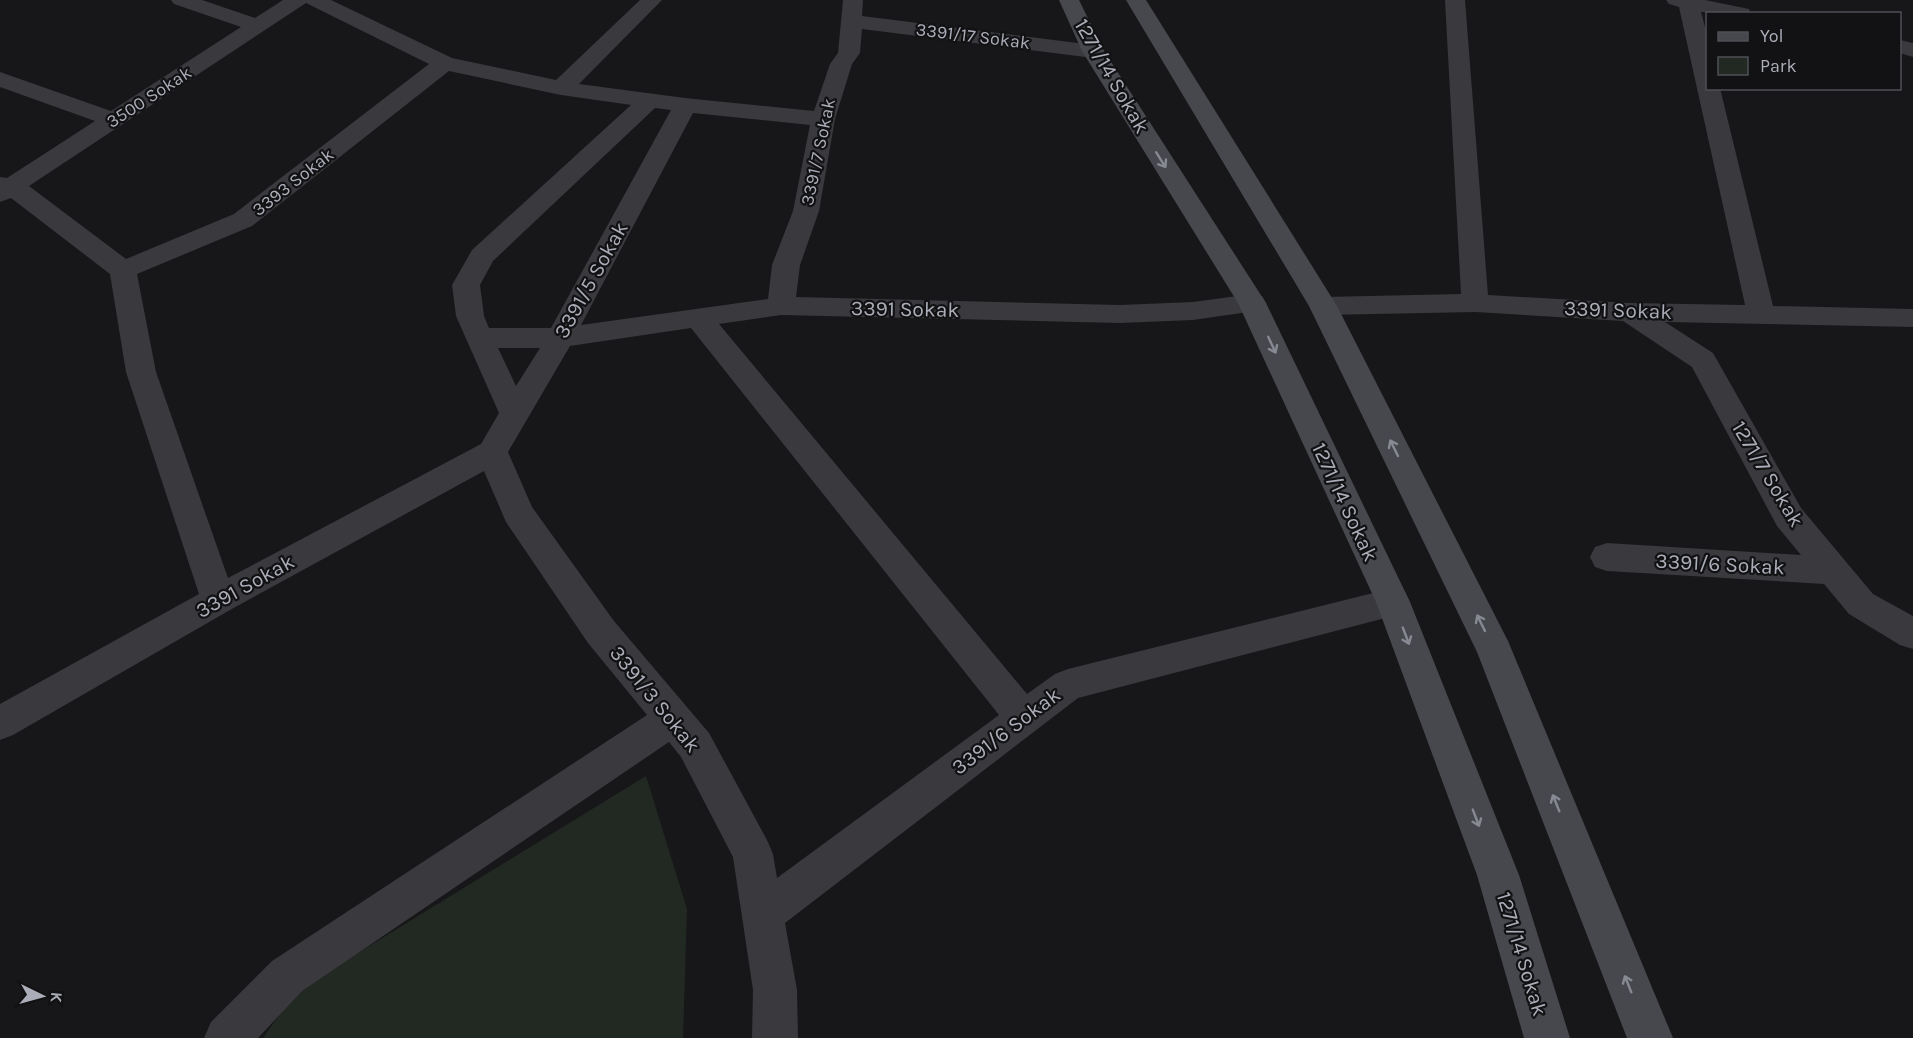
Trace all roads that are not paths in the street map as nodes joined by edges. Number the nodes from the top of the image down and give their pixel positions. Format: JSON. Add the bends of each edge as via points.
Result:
{"nodes":[{"id":1,"x":181,"y":0,"type":"edge"},
{"id":2,"x":297,"y":0,"type":"edge"},
{"id":3,"x":314,"y":0,"type":"edge"},
{"id":4,"x":652,"y":0,"type":"edge"},
{"id":5,"x":1069,"y":0,"type":"edge"},
{"id":6,"x":1136,"y":0,"type":"edge"},
{"id":7,"x":1455,"y":0,"type":"edge"},
{"id":8,"x":1682,"y":1,"type":"edge"},
{"id":9,"x":853,"y":10,"type":"edge"},
{"id":10,"x":1732,"y":12,"type":"edge"},
{"id":11,"x":258,"y":26,"type":"junction"},
{"id":12,"x":1093,"y":51,"type":"junction"},
{"id":13,"x":445,"y":63,"type":"junction"},
{"id":14,"x":0,"y":80,"type":"edge"},
{"id":15,"x":1706,"y":80,"type":"edge"},
{"id":16,"x":561,"y":88,"type":"junction"},
{"id":17,"x":1709,"y":90,"type":"edge"},
{"id":18,"x":650,"y":100,"type":"junction"},
{"id":19,"x":685,"y":105,"type":"junction"},
{"id":20,"x":823,"y":119,"type":"junction"},
{"id":21,"x":112,"y":120,"type":"junction"},
{"id":22,"x":4,"y":188,"type":"edge"},
{"id":23,"x":123,"y":270,"type":"junction"},
{"id":24,"x":1252,"y":303,"type":"junction"},
{"id":25,"x":1475,"y":303,"type":"junction"},
{"id":26,"x":782,"y":306,"type":"junction"},
{"id":27,"x":1323,"y":306,"type":"junction"},
{"id":28,"x":1629,"y":312,"type":"junction"},
{"id":29,"x":1761,"y":314,"type":"junction"},
{"id":30,"x":1913,"y":318,"type":"edge"},
{"id":31,"x":699,"y":319,"type":"junction"},
{"id":32,"x":479,"y":338,"type":"junction"},
{"id":33,"x":560,"y":338,"type":"junction"},
{"id":34,"x":514,"y":414,"type":"junction"},
{"id":35,"x":492,"y":452,"type":"junction"},
{"id":36,"x":1607,"y":557,"type":"dead end"},
{"id":37,"x":1834,"y":571,"type":"junction"},
{"id":38,"x":218,"y":600,"type":"junction"},
{"id":39,"x":1393,"y":602,"type":"junction"},
{"id":40,"x":1913,"y":634,"type":"edge"},
{"id":41,"x":673,"y":718,"type":"junction"},
{"id":42,"x":1024,"y":718,"type":"junction"},
{"id":43,"x":0,"y":723,"type":"edge"},
{"id":44,"x":763,"y":914,"type":"junction"},
{"id":45,"x":227,"y":1038,"type":"edge"},
{"id":46,"x":775,"y":1038,"type":"edge"},
{"id":47,"x":1547,"y":1038,"type":"edge"},
{"id":48,"x":1650,"y":1038,"type":"edge"}],
"edges":[{"from":1,"to":11,"type":"street"},
{"from":2,"to":11,"type":"street","name":"3500 Sokak"},
{"from":3,"to":13,"type":"street"},
{"from":4,"to":16,"type":"street"},
{"from":5,"to":12,"type":"street","name":"1271/14 Sokak"},
{"from":6,"to":27,"type":"street"},
{"from":7,"to":25,"type":"street"},
{"from":8,"to":10,"type":"street"},
{"from":8,"to":15,"type":"street"},
{"from":9,"to":12,"type":"street","name":"3391/17 Sokak"},
{"from":9,"to":20,"type":"street","name":"3391/7 Sokak","via":[[849,53],[841,64]]},
{"from":11,"to":21,"type":"street","name":"3500 Sokak"},
{"from":12,"to":24,"type":"street","name":"1271/14 Sokak","one_way":true},
{"from":13,"to":16,"type":"street"},
{"from":13,"to":23,"type":"street","name":"3393 Sokak","via":[[243,220]]},
{"from":14,"to":21,"type":"street"},
{"from":16,"to":18,"type":"street"},
{"from":17,"to":29,"type":"street"},
{"from":18,"to":19,"type":"street"},
{"from":18,"to":32,"type":"street","via":[[482,256],[465,285],[470,316]]},
{"from":19,"to":20,"type":"street"},
{"from":19,"to":33,"type":"street","name":"3391/5 Sokak"},
{"from":20,"to":26,"type":"street","name":"3391/7 Sokak","via":[[806,211],[786,265]]},
{"from":21,"to":22,"type":"street","name":"3500 Sokak"},
{"from":22,"to":23,"type":"street"},
{"from":23,"to":38,"type":"street","via":[[141,372]]},
{"from":24,"to":26,"type":"street","name":"3391 Sokak","via":[[1120,314]]},
{"from":24,"to":39,"type":"street","name":"1271/14 Sokak","one_way":true},
{"from":25,"to":27,"type":"street","name":"3391 Sokak"},
{"from":25,"to":28,"type":"street","name":"3391 Sokak"},
{"from":26,"to":31,"type":"street","name":"3391 Sokak"},
{"from":48,"to":27,"type":"street","one_way":true,"via":[[1495,652]]},
{"from":28,"to":29,"type":"street","name":"3391 Sokak"},
{"from":28,"to":37,"type":"street","name":"1271/7 Sokak","via":[[1703,360],[1789,517]]},
{"from":29,"to":30,"type":"street","name":"3391 Sokak"},
{"from":31,"to":33,"type":"street","name":"3391 Sokak"},
{"from":31,"to":42,"type":"street"},
{"from":32,"to":33,"type":"street","name":"3391 Sokak"},
{"from":32,"to":34,"type":"street"},
{"from":33,"to":34,"type":"street","name":"3391/5 Sokak"},
{"from":34,"to":35,"type":"street","name":"3391/5 Sokak"},
{"from":35,"to":38,"type":"street","name":"3391 Sokak"},
{"from":35,"to":41,"type":"street","name":"3391/3 Sokak","via":[[518,513],[601,632]]},
{"from":36,"to":37,"type":"street","name":"3391/6 Sokak"},
{"from":37,"to":40,"type":"street","name":"1271/7 Sokak","via":[[1861,604]]},
{"from":38,"to":43,"type":"street","name":"3391 Sokak"},
{"from":39,"to":42,"type":"street","name":"3391/6 Sokak","via":[[1068,685]]},
{"from":39,"to":47,"type":"street","name":"1271/14 Sokak","one_way":true,"via":[[1498,875]]},
{"from":41,"to":44,"type":"street","name":"3391/3 Sokak","via":[[695,746],[753,854]]},
{"from":41,"to":45,"type":"street","via":[[287,976]]},
{"from":42,"to":44,"type":"street","name":"3391/6 Sokak"},
{"from":44,"to":46,"type":"street","name":"3391/3 Sokak","via":[[775,990]]}]}
